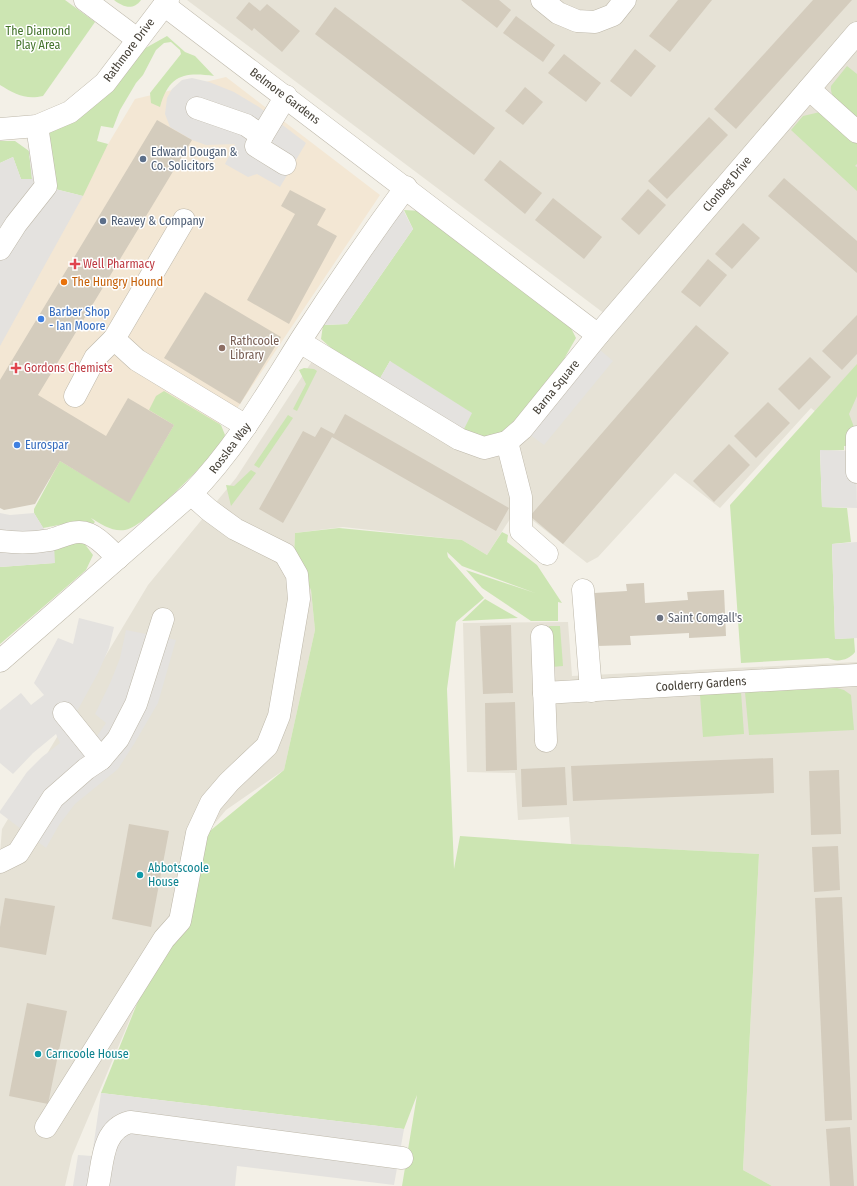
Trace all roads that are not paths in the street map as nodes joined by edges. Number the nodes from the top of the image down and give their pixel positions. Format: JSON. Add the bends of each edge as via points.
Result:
{"nodes":[{"id":1,"x":85,"y":0,"type":"edge"},
{"id":2,"x":542,"y":0,"type":"edge"},
{"id":3,"x":625,"y":0,"type":"edge"},
{"id":4,"x":166,"y":2,"type":"edge"},
{"id":5,"x":857,"y":33,"type":"edge"},
{"id":6,"x":137,"y":40,"type":"junction"},
{"id":7,"x":809,"y":89,"type":"junction"},
{"id":8,"x":286,"y":96,"type":"junction"},
{"id":9,"x":197,"y":108,"type":"dead end"},
{"id":10,"x":37,"y":126,"type":"junction"},
{"id":11,"x":0,"y":130,"type":"edge"},
{"id":12,"x":857,"y":132,"type":"edge"},
{"id":13,"x":262,"y":136,"type":"junction"},
{"id":14,"x":285,"y":164,"type":"dead end"},
{"id":15,"x":406,"y":187,"type":"junction"},
{"id":16,"x":184,"y":220,"type":"dead end"},
{"id":17,"x":0,"y":249,"type":"edge"},
{"id":18,"x":598,"y":335,"type":"junction"},
{"id":19,"x":114,"y":339,"type":"junction"},
{"id":20,"x":300,"y":342,"type":"junction"},
{"id":21,"x":75,"y":396,"type":"dead end"},
{"id":22,"x":246,"y":426,"type":"junction"},
{"id":23,"x":857,"y":438,"type":"edge"},
{"id":24,"x":507,"y":442,"type":"junction"},
{"id":25,"x":857,"y":472,"type":"edge"},
{"id":26,"x":191,"y":494,"type":"junction"},
{"id":27,"x":0,"y":541,"type":"edge"},
{"id":28,"x":547,"y":554,"type":"dead end"},
{"id":29,"x":118,"y":558,"type":"junction"},
{"id":30,"x":583,"y":590,"type":"dead end"},
{"id":31,"x":163,"y":619,"type":"dead end"},
{"id":32,"x":542,"y":636,"type":"dead end"},
{"id":33,"x":0,"y":661,"type":"edge"},
{"id":34,"x":857,"y":675,"type":"edge"},
{"id":35,"x":591,"y":691,"type":"junction"},
{"id":36,"x":544,"y":693,"type":"junction"},
{"id":37,"x":64,"y":713,"type":"dead end"},
{"id":38,"x":546,"y":741,"type":"dead end"},
{"id":39,"x":102,"y":759,"type":"junction"},
{"id":40,"x":0,"y":862,"type":"edge"},
{"id":41,"x":46,"y":1127,"type":"dead end"},
{"id":42,"x":402,"y":1158,"type":"dead end"},
{"id":43,"x":98,"y":1186,"type":"edge"}],
"edges":[{"from":1,"to":6,"type":"street"},
{"from":2,"to":3,"type":"street","via":[[558,13],[578,21],[595,22],[613,15]]},
{"from":4,"to":6,"type":"street","name":"Rathmore Drive"},
{"from":4,"to":8,"type":"street","name":"Belmore Gardens"},
{"from":5,"to":7,"type":"street","name":"Clonbeg Drive"},
{"from":6,"to":10,"type":"street","name":"Rathmore Drive","via":[[105,83],[70,112]]},
{"from":7,"to":12,"type":"street"},
{"from":7,"to":18,"type":"street","name":"Clonbeg Drive"},
{"from":8,"to":13,"type":"street"},
{"from":8,"to":15,"type":"street","name":"Belmore Gardens"},
{"from":9,"to":13,"type":"street","via":[[246,125]]},
{"from":10,"to":11,"type":"street","name":"Rathmore Drive"},
{"from":10,"to":17,"type":"street","via":[[46,186]]},
{"from":13,"to":14,"type":"street","via":[[256,146]]},
{"from":15,"to":18,"type":"street"},
{"from":15,"to":20,"type":"street","name":"Rosslea Way"},
{"from":16,"to":19,"type":"street"},
{"from":18,"to":24,"type":"street","name":"Barna Square","via":[[522,428]]},
{"from":19,"to":21,"type":"street","via":[[95,358]]},
{"from":19,"to":22,"type":"street","via":[[137,360]]},
{"from":20,"to":22,"type":"street","name":"Rosslea Way"},
{"from":20,"to":24,"type":"street","name":"Barna Square","via":[[459,438],[484,448]]},
{"from":22,"to":26,"type":"street","name":"Rosslea Way","via":[[211,473]]},
{"from":23,"to":25,"type":"street"},
{"from":24,"to":28,"type":"street","via":[[521,497],[521,531]]},
{"from":26,"to":29,"type":"street","name":"Rosslea Way"},
{"from":26,"to":41,"type":"street","via":[[235,529],[285,554],[296,575],[299,599],[279,716],[268,746],[229,782],[211,803],[197,833],[180,921],[164,939]]},
{"from":27,"to":29,"type":"street","via":[[34,542],[51,540],[73,532],[88,534],[100,540]]},
{"from":29,"to":33,"type":"street","name":"Rosslea Way"},
{"from":30,"to":35,"type":"street"},
{"from":31,"to":39,"type":"street","via":[[136,704],[118,739]]},
{"from":32,"to":36,"type":"street"},
{"from":34,"to":35,"type":"street","name":"Coolderry Gardens"},
{"from":35,"to":36,"type":"street","name":"Coolderry Gardens"},
{"from":36,"to":38,"type":"street"},
{"from":37,"to":39,"type":"street"},
{"from":39,"to":40,"type":"street","via":[[86,769],[53,798],[18,853]]},
{"from":42,"to":43,"type":"street","via":[[130,1122],[119,1125],[107,1140]]}]}
